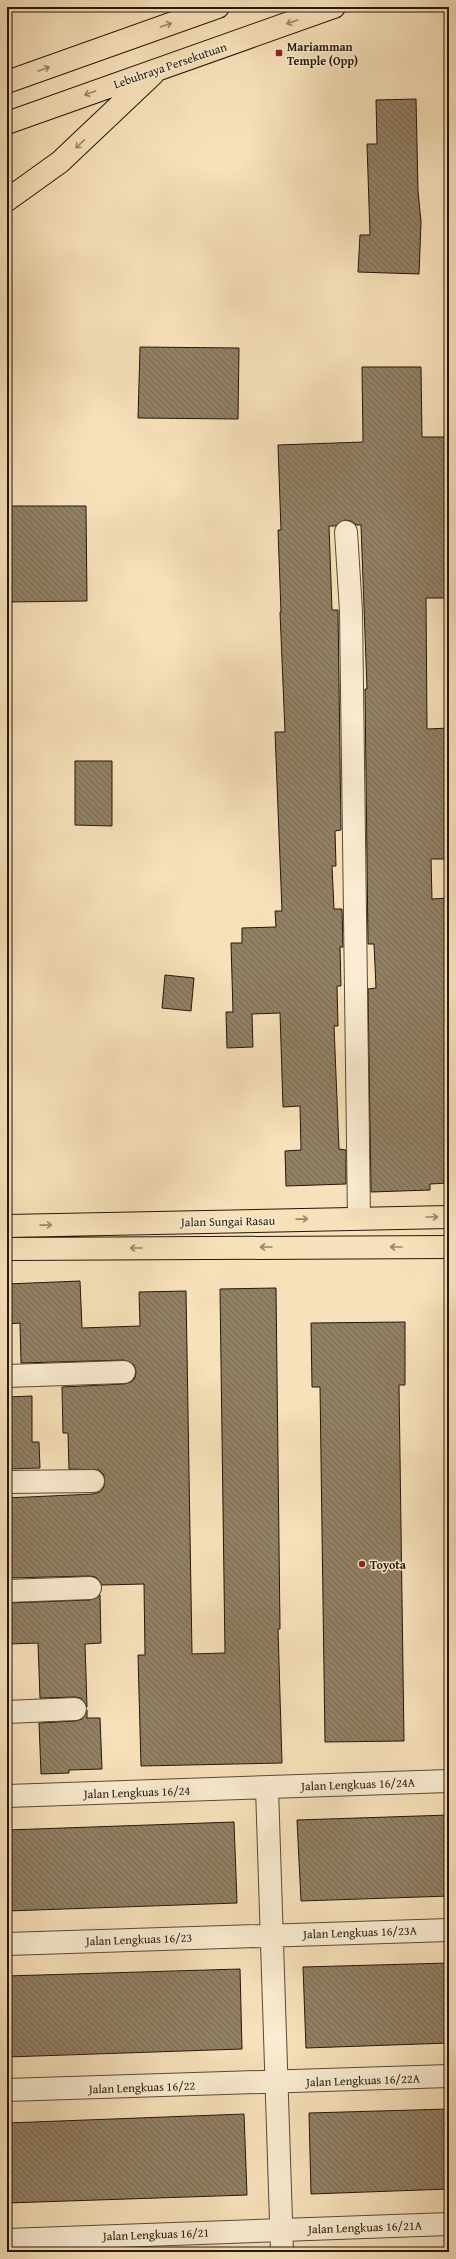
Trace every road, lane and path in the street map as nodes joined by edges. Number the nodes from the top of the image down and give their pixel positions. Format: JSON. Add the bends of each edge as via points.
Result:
{"nodes":[{"id":1,"x":218,"y":7,"type":"edge"},
{"id":2,"x":334,"y":7,"type":"edge"},
{"id":3,"x":158,"y":68,"type":"junction"},
{"id":4,"x":7,"y":82,"type":"edge"},
{"id":5,"x":7,"y":123,"type":"edge"},
{"id":6,"x":7,"y":200,"type":"edge"},
{"id":7,"x":346,"y":532,"type":"dead end"},
{"id":8,"x":449,"y":1217,"type":"edge"},
{"id":9,"x":359,"y":1218,"type":"junction"},
{"id":10,"x":7,"y":1226,"type":"edge"},
{"id":11,"x":449,"y":1247,"type":"edge"},
{"id":12,"x":7,"y":1249,"type":"edge"},
{"id":13,"x":124,"y":1372,"type":"dead end"},
{"id":14,"x":7,"y":1376,"type":"edge"},
{"id":15,"x":93,"y":1481,"type":"dead end"},
{"id":16,"x":7,"y":1482,"type":"edge"},
{"id":17,"x":90,"y":1588,"type":"dead end"},
{"id":18,"x":7,"y":1591,"type":"edge"},
{"id":19,"x":75,"y":1709,"type":"dead end"},
{"id":20,"x":7,"y":1712,"type":"edge"},
{"id":21,"x":449,"y":1781,"type":"edge"},
{"id":22,"x":266,"y":1788,"type":"junction"},
{"id":23,"x":7,"y":1796,"type":"edge"},
{"id":24,"x":449,"y":1930,"type":"edge"},
{"id":25,"x":271,"y":1935,"type":"junction"},
{"id":26,"x":7,"y":1944,"type":"edge"},
{"id":27,"x":449,"y":2076,"type":"edge"},
{"id":28,"x":276,"y":2083,"type":"junction"},
{"id":29,"x":7,"y":2090,"type":"edge"},
{"id":30,"x":449,"y":2224,"type":"edge"},
{"id":31,"x":281,"y":2230,"type":"junction"},
{"id":32,"x":7,"y":2240,"type":"edge"},
{"id":33,"x":282,"y":2252,"type":"edge"}],
"edges":[{"from":4,"to":1,"type":"main road","one_way":true},
{"from":2,"to":3,"type":"main road","name":"Lebuhraya Persekutuan","one_way":true},
{"from":3,"to":5,"type":"main road","name":"Lebuhraya Persekutuan","one_way":true},
{"from":3,"to":6,"type":"main road","one_way":true,"via":[[60,162]]},
{"from":7,"to":9,"type":"street","via":[[350,611]]},
{"from":9,"to":8,"type":"main road","name":"Jalan Sungai Rasau","one_way":true},
{"from":10,"to":9,"type":"main road","name":"Jalan Sungai Rasau","one_way":true},
{"from":11,"to":12,"type":"main road","one_way":true},
{"from":13,"to":14,"type":"street"},
{"from":15,"to":16,"type":"street"},
{"from":17,"to":18,"type":"street"},
{"from":19,"to":20,"type":"street"},
{"from":21,"to":22,"type":"street","name":"Jalan Lengkuas 16/24A"},
{"from":22,"to":23,"type":"street","name":"Jalan Lengkuas 16/24"},
{"from":22,"to":25,"type":"street"},
{"from":24,"to":25,"type":"street","name":"Jalan Lengkuas 16/23A"},
{"from":25,"to":26,"type":"street","name":"Jalan Lengkuas 16/23"},
{"from":25,"to":28,"type":"street"},
{"from":27,"to":28,"type":"street","name":"Jalan Lengkuas 16/22A"},
{"from":28,"to":29,"type":"street","name":"Jalan Lengkuas 16/22"},
{"from":28,"to":31,"type":"street"},
{"from":30,"to":31,"type":"street","name":"Jalan Lengkuas 16/21A"},
{"from":31,"to":32,"type":"street","name":"Jalan Lengkuas 16/21"},
{"from":31,"to":33,"type":"street"}]}
